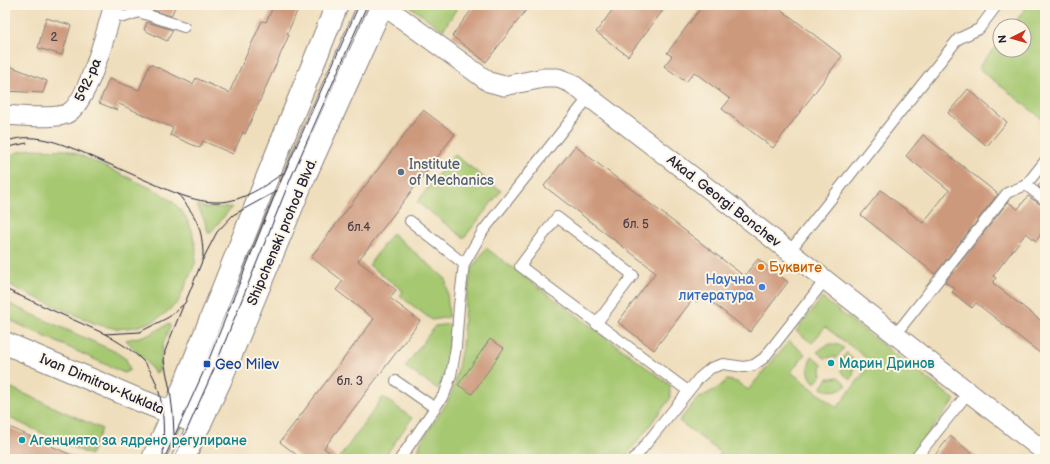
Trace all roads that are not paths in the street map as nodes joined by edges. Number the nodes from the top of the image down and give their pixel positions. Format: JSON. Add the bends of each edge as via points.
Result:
{"nodes":[{"id":1,"x":337,"y":5,"type":"edge"},
{"id":2,"x":363,"y":5,"type":"edge"},
{"id":3,"x":382,"y":5,"type":"edge"},
{"id":4,"x":997,"y":5,"type":"edge"},
{"id":5,"x":113,"y":8,"type":"edge"},
{"id":6,"x":184,"y":27,"type":"dead end"},
{"id":7,"x":589,"y":97,"type":"junction"},
{"id":8,"x":5,"y":115,"type":"edge"},
{"id":9,"x":1045,"y":161,"type":"edge"},
{"id":10,"x":1026,"y":185,"type":"junction"},
{"id":11,"x":1045,"y":200,"type":"edge"},
{"id":12,"x":410,"y":221,"type":"dead end"},
{"id":13,"x":789,"y":252,"type":"junction"},
{"id":14,"x":464,"y":264,"type":"junction"},
{"id":15,"x":825,"y":280,"type":"junction"},
{"id":16,"x":596,"y":324,"type":"junction"},
{"id":17,"x":895,"y":335,"type":"junction"},
{"id":18,"x":5,"y":343,"type":"edge"},
{"id":19,"x":396,"y":381,"type":"dead end"},
{"id":20,"x":688,"y":391,"type":"junction"},
{"id":21,"x":968,"y":393,"type":"junction"},
{"id":22,"x":435,"y":408,"type":"junction"},
{"id":23,"x":187,"y":419,"type":"junction"},
{"id":24,"x":1045,"y":452,"type":"edge"},
{"id":25,"x":153,"y":459,"type":"edge"},
{"id":26,"x":183,"y":459,"type":"edge"},
{"id":27,"x":400,"y":459,"type":"edge"},
{"id":28,"x":634,"y":459,"type":"edge"},
{"id":29,"x":915,"y":459,"type":"edge"}],
"edges":[{"from":1,"to":23,"type":"main road","name":"Shipchenski prohod Blvd.","via":[[262,188]]},
{"from":2,"to":23,"type":"lane","via":[[302,143]]},
{"from":3,"to":7,"type":"street","name":"Akad. Georgi Bonchev","via":[[489,82],[504,86],[544,78],[558,78],[570,83]]},
{"from":3,"to":23,"type":"main road","name":"Shipchenski prohod Blvd.","via":[[302,182],[220,381]]},
{"from":4,"to":13,"type":"lane","via":[[978,29],[958,39]]},
{"from":5,"to":6,"type":"lane","via":[[124,18],[139,12]]},
{"from":5,"to":8,"type":"street","name":"592-ра","via":[[94,72],[76,107],[64,116]]},
{"from":7,"to":13,"type":"street","name":"Akad. Georgi Bonchev"},
{"from":7,"to":14,"type":"lane","via":[[483,231]]},
{"from":9,"to":10,"type":"lane"},
{"from":10,"to":11,"type":"lane"},
{"from":10,"to":17,"type":"lane","via":[[1007,193]]},
{"from":12,"to":14,"type":"lane"},
{"from":13,"to":15,"type":"street","name":"Akad. Georgi Bonchev"},
{"from":14,"to":22,"type":"lane","via":[[452,375],[445,393]]},
{"from":15,"to":17,"type":"street","name":"Akad. Georgi Bonchev"},
{"from":15,"to":20,"type":"lane","via":[[764,358],[754,365],[744,367],[723,364],[711,368],[698,378]]},
{"from":16,"to":16,"type":"lane","via":[[520,266],[557,217],[633,275]]},
{"from":16,"to":20,"type":"lane"},
{"from":17,"to":21,"type":"street","name":"Akad. Georgi Bonchev"},
{"from":18,"to":23,"type":"main road","name":"Ivan Dimitrov-Kuklata"},
{"from":19,"to":22,"type":"lane"},
{"from":20,"to":28,"type":"lane"},
{"from":21,"to":24,"type":"street","name":"Akad. Georgi Bonchev"},
{"from":21,"to":29,"type":"lane"},
{"from":22,"to":27,"type":"lane"},
{"from":23,"to":25,"type":"main road","name":"Shipchenski prohod Blvd."},
{"from":23,"to":26,"type":"main road","name":"Shipchenski prohod Blvd."}]}
